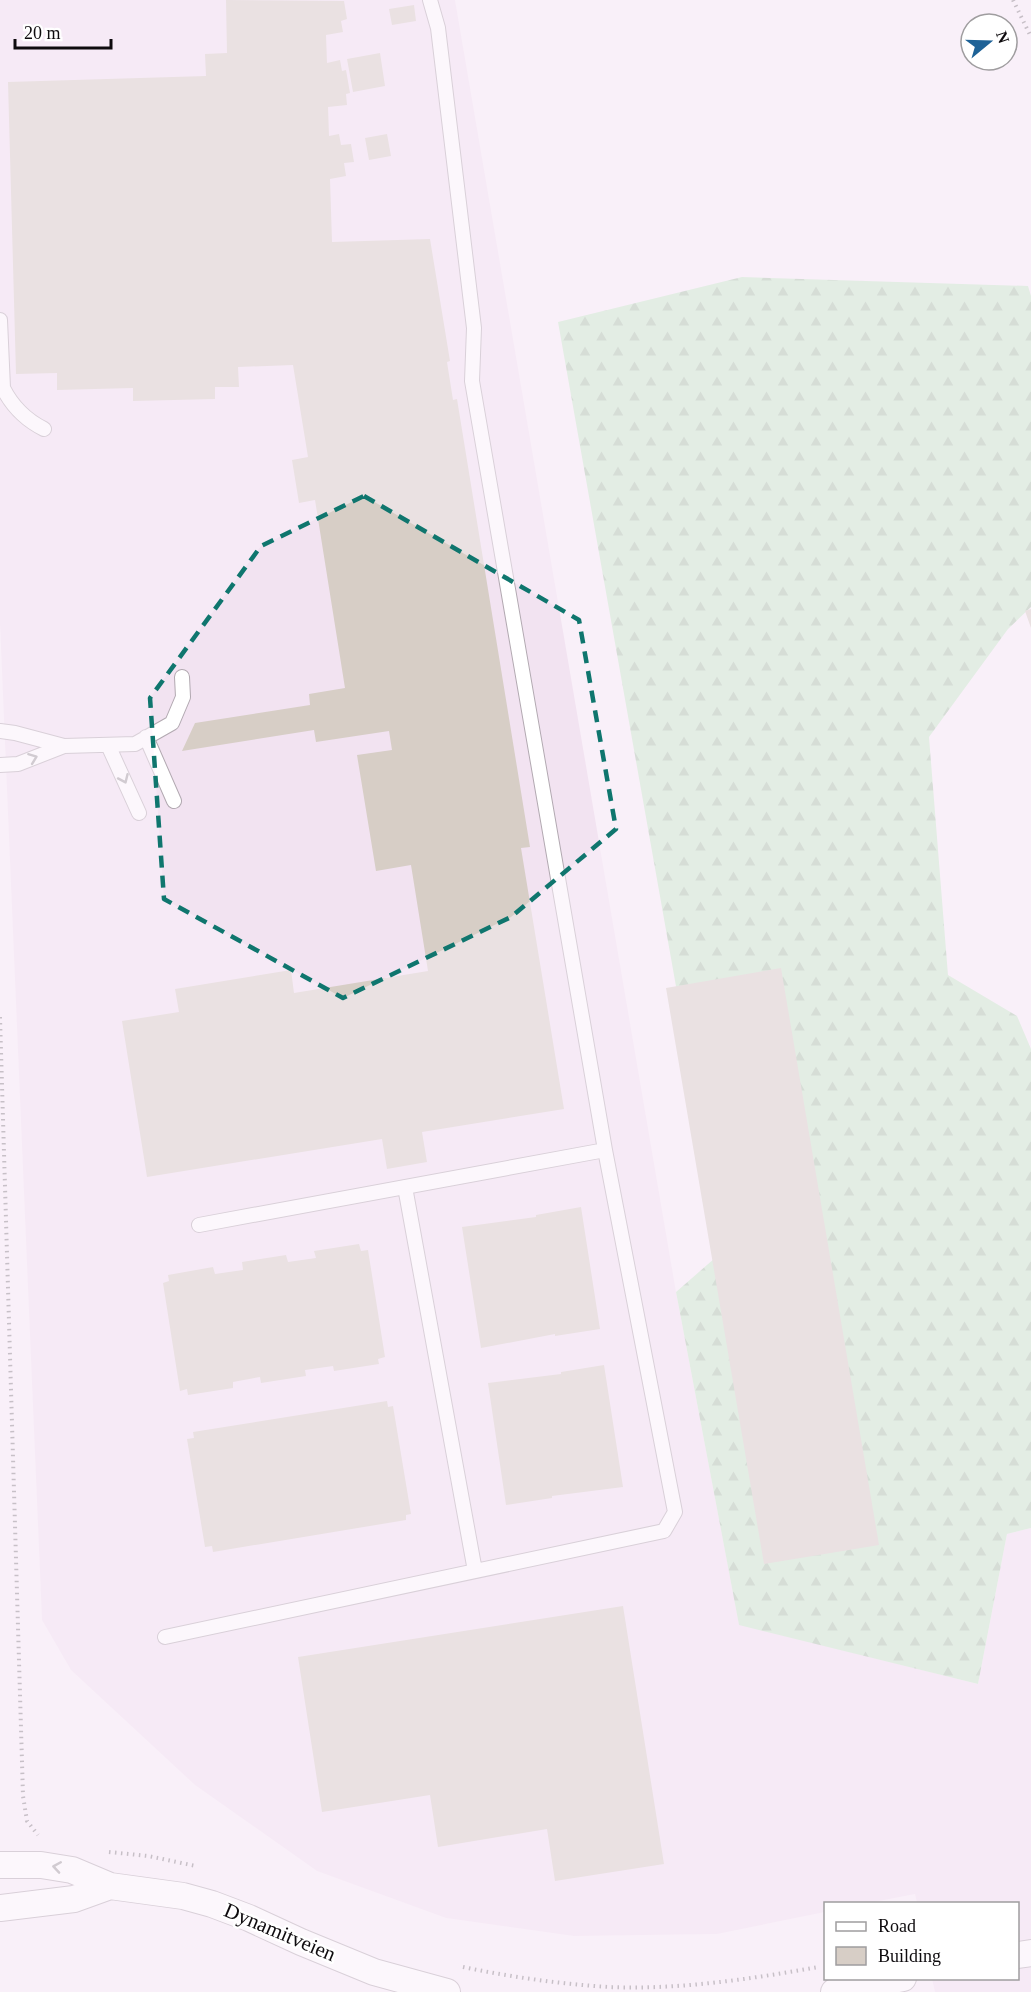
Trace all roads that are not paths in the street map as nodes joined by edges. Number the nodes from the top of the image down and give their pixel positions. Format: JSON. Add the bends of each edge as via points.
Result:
{"nodes":[{"id":1,"x":430,"y":0,"type":"edge"},
{"id":2,"x":0,"y":320,"type":"edge"},
{"id":3,"x":44,"y":429,"type":"dead end"},
{"id":4,"x":182,"y":677,"type":"dead end"},
{"id":5,"x":0,"y":731,"type":"edge"},
{"id":6,"x":146,"y":737,"type":"junction"},
{"id":7,"x":108,"y":745,"type":"junction"},
{"id":8,"x":64,"y":746,"type":"junction"},
{"id":9,"x":0,"y":765,"type":"edge"},
{"id":10,"x":174,"y":801,"type":"dead end"},
{"id":11,"x":139,"y":813,"type":"dead end"},
{"id":12,"x":605,"y":1150,"type":"junction"},
{"id":13,"x":405,"y":1187,"type":"junction"},
{"id":14,"x":199,"y":1225,"type":"dead end"},
{"id":15,"x":475,"y":1571,"type":"junction"},
{"id":16,"x":165,"y":1637,"type":"dead end"},
{"id":17,"x":0,"y":1865,"type":"edge"},
{"id":18,"x":110,"y":1886,"type":"junction"},
{"id":19,"x":0,"y":1908,"type":"edge"},
{"id":20,"x":893,"y":1980,"type":"edge"},
{"id":21,"x":447,"y":1992,"type":"edge"},
{"id":22,"x":834,"y":1992,"type":"edge"}],
"edges":[{"from":1,"to":12,"type":"lane","via":[[438,28],[474,328],[472,381]]},
{"from":2,"to":3,"type":"lane","via":[[3,388],[22,415]]},
{"from":4,"to":6,"type":"lane","via":[[183,697],[172,723]]},
{"from":5,"to":8,"type":"lane"},
{"from":6,"to":7,"type":"lane","via":[[135,744]]},
{"from":6,"to":10,"type":"lane"},
{"from":7,"to":8,"type":"lane"},
{"from":7,"to":11,"type":"lane","one_way":true},
{"from":9,"to":8,"type":"lane","one_way":true,"via":[[18,764]]},
{"from":12,"to":13,"type":"lane"},
{"from":12,"to":15,"type":"lane","via":[[675,1512],[664,1531]]},
{"from":13,"to":14,"type":"lane"},
{"from":13,"to":15,"type":"lane"},
{"from":15,"to":16,"type":"lane"},
{"from":18,"to":17,"type":"street","name":"Dynamitveien","one_way":true,"via":[[72,1870]]},
{"from":18,"to":19,"type":"street","name":"Dynamitveien","via":[[74,1899]]},
{"from":18,"to":21,"type":"street","name":"Dynamitveien","via":[[212,1904],[374,1972]]},
{"from":20,"to":22,"type":"street"}]}
